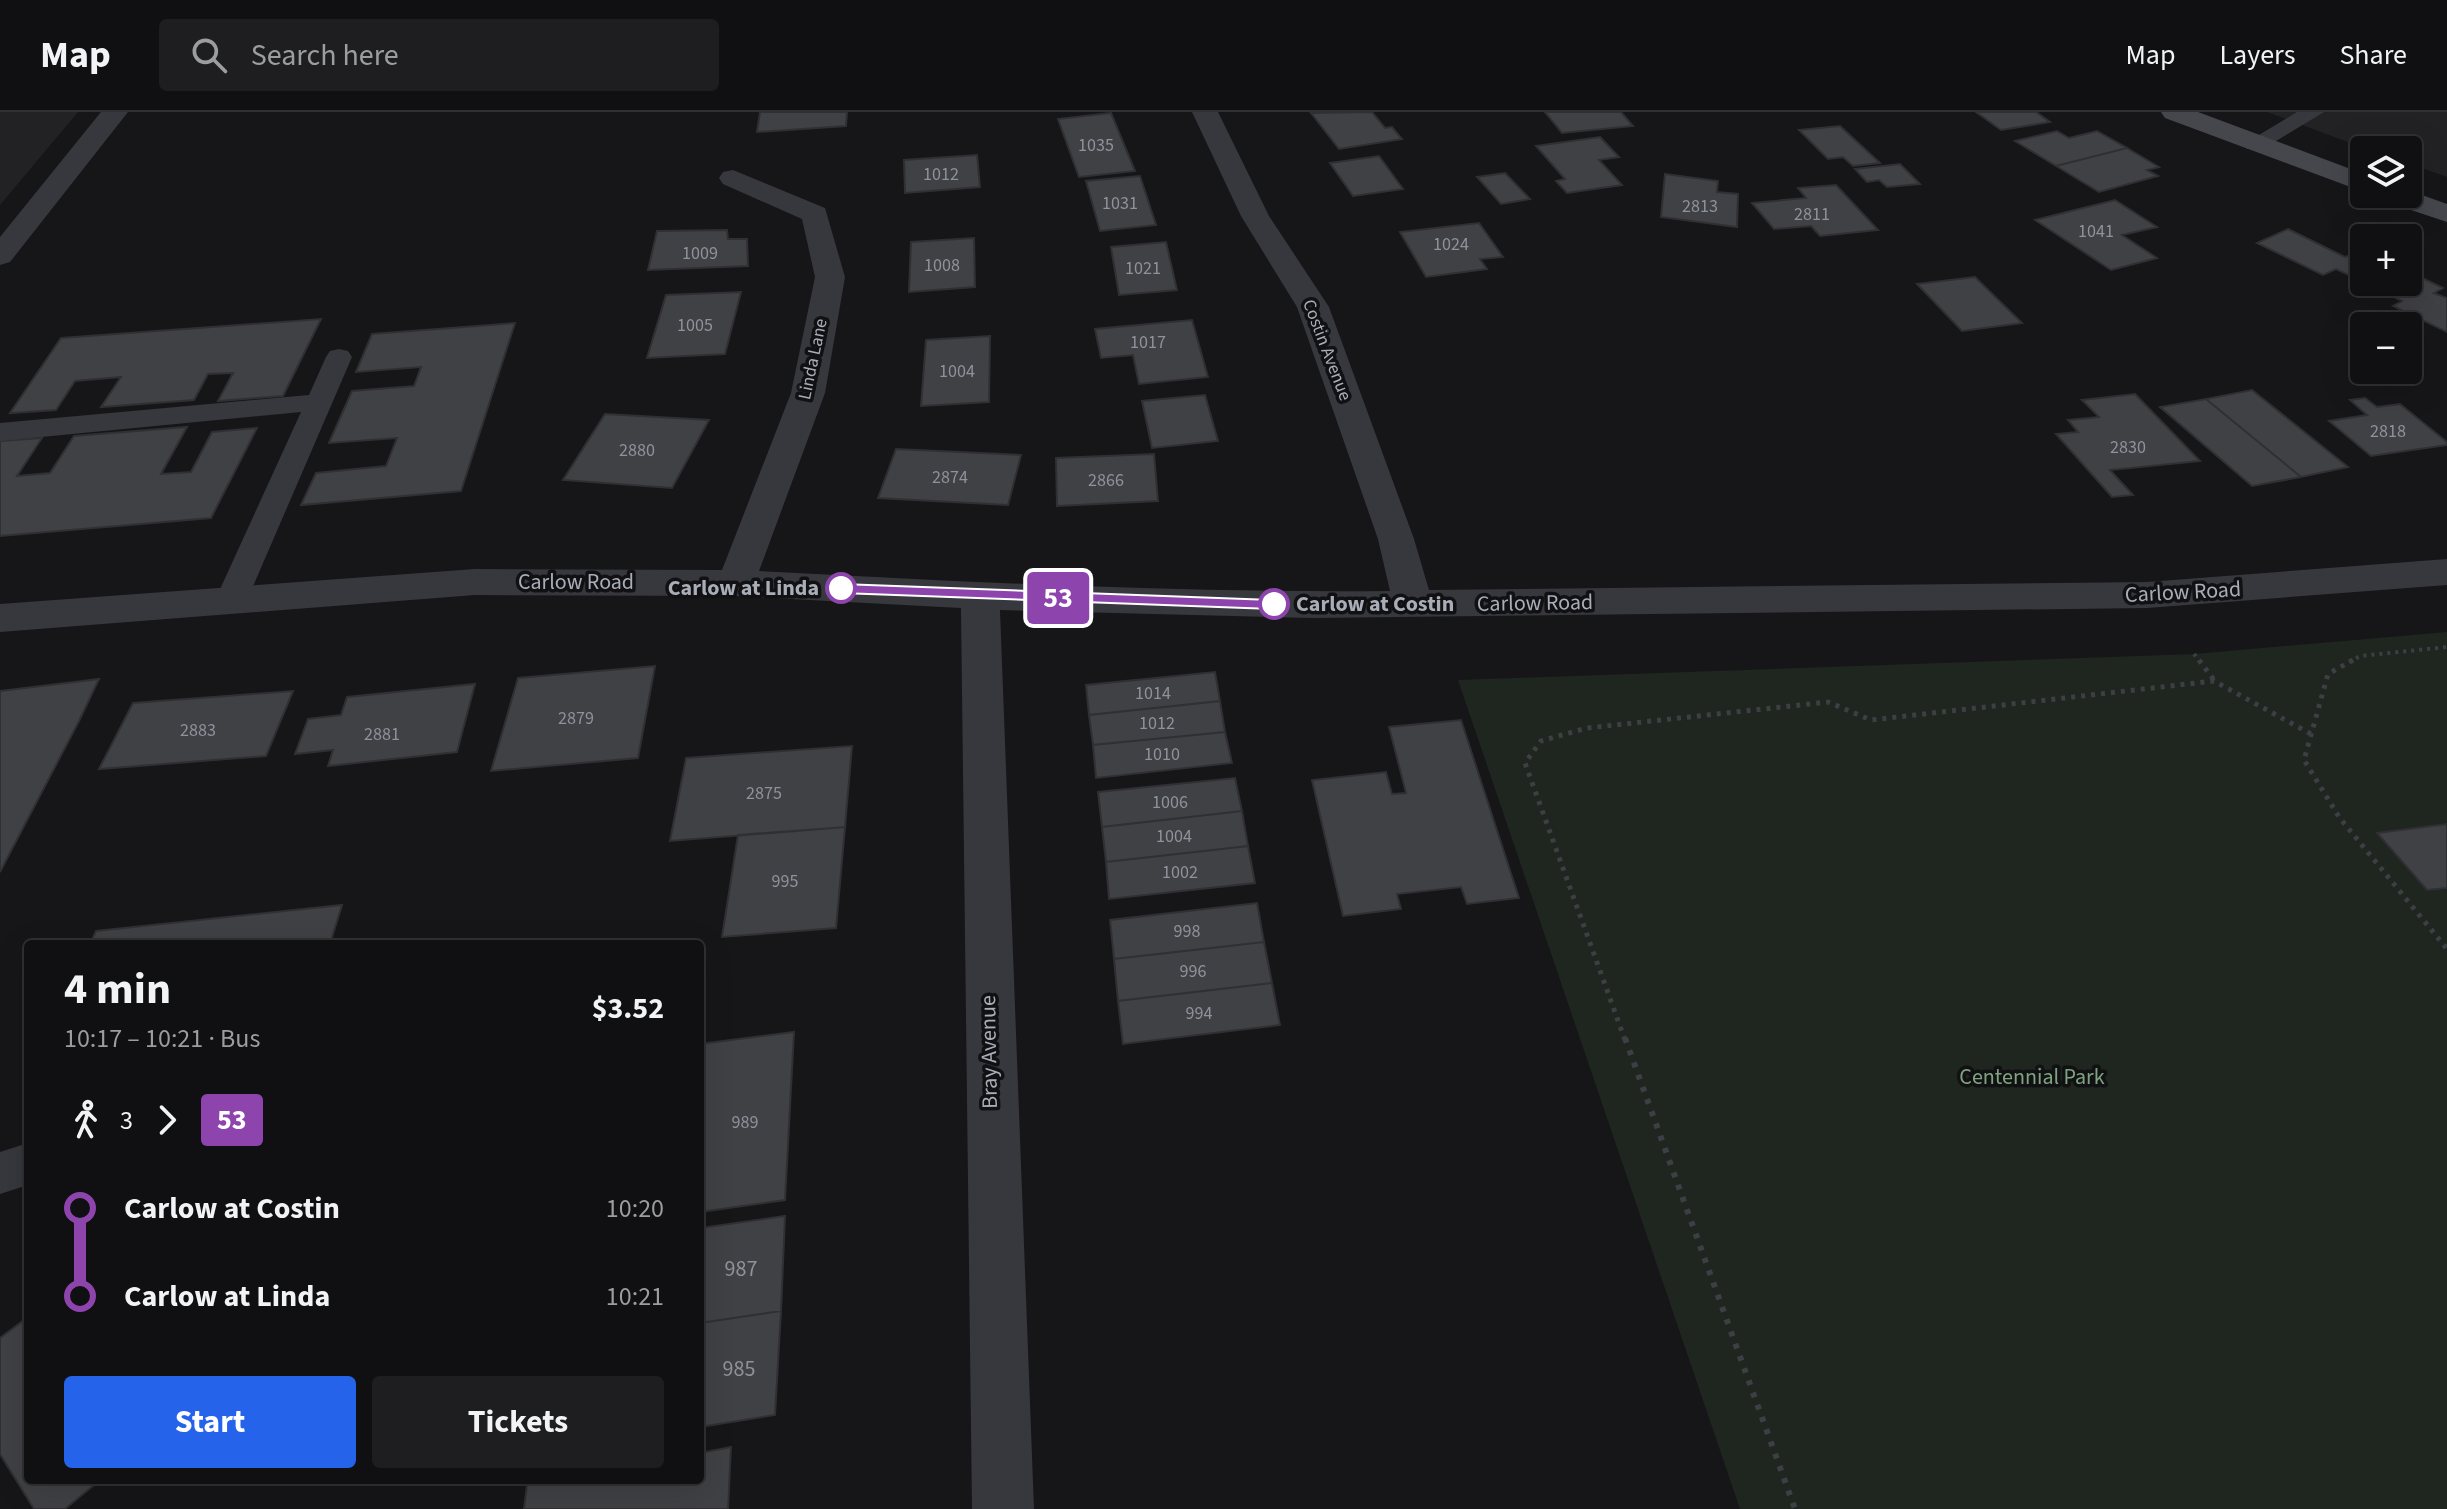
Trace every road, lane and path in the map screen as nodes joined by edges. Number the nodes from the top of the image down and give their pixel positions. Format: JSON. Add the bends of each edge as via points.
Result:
{"nodes":[{"id":1,"x":115,"y":112,"type":"edge"},
{"id":2,"x":1205,"y":112,"type":"edge"},
{"id":3,"x":2174,"y":112,"type":"edge"},
{"id":4,"x":2313,"y":112,"type":"edge"},
{"id":5,"x":2255,"y":144,"type":"junction"},
{"id":6,"x":733,"y":178,"type":"dead end"},
{"id":7,"x":2350,"y":179,"type":"edge"},
{"id":8,"x":2422,"y":205,"type":"edge"},
{"id":9,"x":2447,"y":213,"type":"edge"},
{"id":10,"x":0,"y":256,"type":"edge"},
{"id":11,"x":339,"y":357,"type":"dead end"},
{"id":12,"x":319,"y":402,"type":"junction"},
{"id":13,"x":0,"y":432,"type":"edge"},
{"id":14,"x":2447,"y":572,"type":"edge"},
{"id":15,"x":736,"y":583,"type":"junction"},
{"id":16,"x":981,"y":596,"type":"junction"},
{"id":17,"x":232,"y":598,"type":"junction"},
{"id":18,"x":1413,"y":604,"type":"junction"},
{"id":19,"x":0,"y":618,"type":"edge"},
{"id":20,"x":2447,"y":647,"type":"edge"},
{"id":21,"x":2194,"y":654,"type":"dead end"},
{"id":22,"x":2214,"y":681,"type":"junction"},
{"id":23,"x":2311,"y":734,"type":"junction"},
{"id":24,"x":2447,"y":949,"type":"edge"},
{"id":25,"x":24,"y":1165,"type":"edge"},
{"id":26,"x":0,"y":1173,"type":"edge"},
{"id":27,"x":1003,"y":1509,"type":"edge"},
{"id":28,"x":1795,"y":1509,"type":"edge"}],
"edges":[{"from":1,"to":10,"type":"street"},
{"from":2,"to":18,"type":"street","name":"Costin Avenue","via":[[1255,216],[1313,307],[1396,539]]},
{"from":3,"to":5,"type":"main road"},
{"from":4,"to":5,"type":"lane"},
{"from":5,"to":7,"type":"main road"},
{"from":6,"to":15,"type":"street","name":"Linda Lane","via":[[815,214],[830,277],[808,393]]},
{"from":8,"to":9,"type":"main road"},
{"from":11,"to":12,"type":"lane"},
{"from":12,"to":13,"type":"lane"},
{"from":12,"to":17,"type":"lane"},
{"from":14,"to":18,"type":"street","name":"Carlow Road","via":[[2147,595]]},
{"from":15,"to":16,"type":"street","name":"Carlow Road"},
{"from":15,"to":17,"type":"street","name":"Carlow Road","via":[[475,582]]},
{"from":16,"to":18,"type":"street","name":"Carlow Road"},
{"from":16,"to":27,"type":"street","name":"Bray Avenue","via":[[988,1057]]},
{"from":17,"to":19,"type":"street","name":"Carlow Road"},
{"from":20,"to":23,"type":"path","via":[[2360,656],[2328,674]]},
{"from":21,"to":22,"type":"path"},
{"from":22,"to":23,"type":"path"},
{"from":22,"to":28,"type":"path","via":[[1871,720],[1828,702],[1587,728],[1541,741],[1525,763]]},
{"from":23,"to":24,"type":"path","via":[[2304,760],[2339,817]]},
{"from":25,"to":26,"type":"lane"}]}
